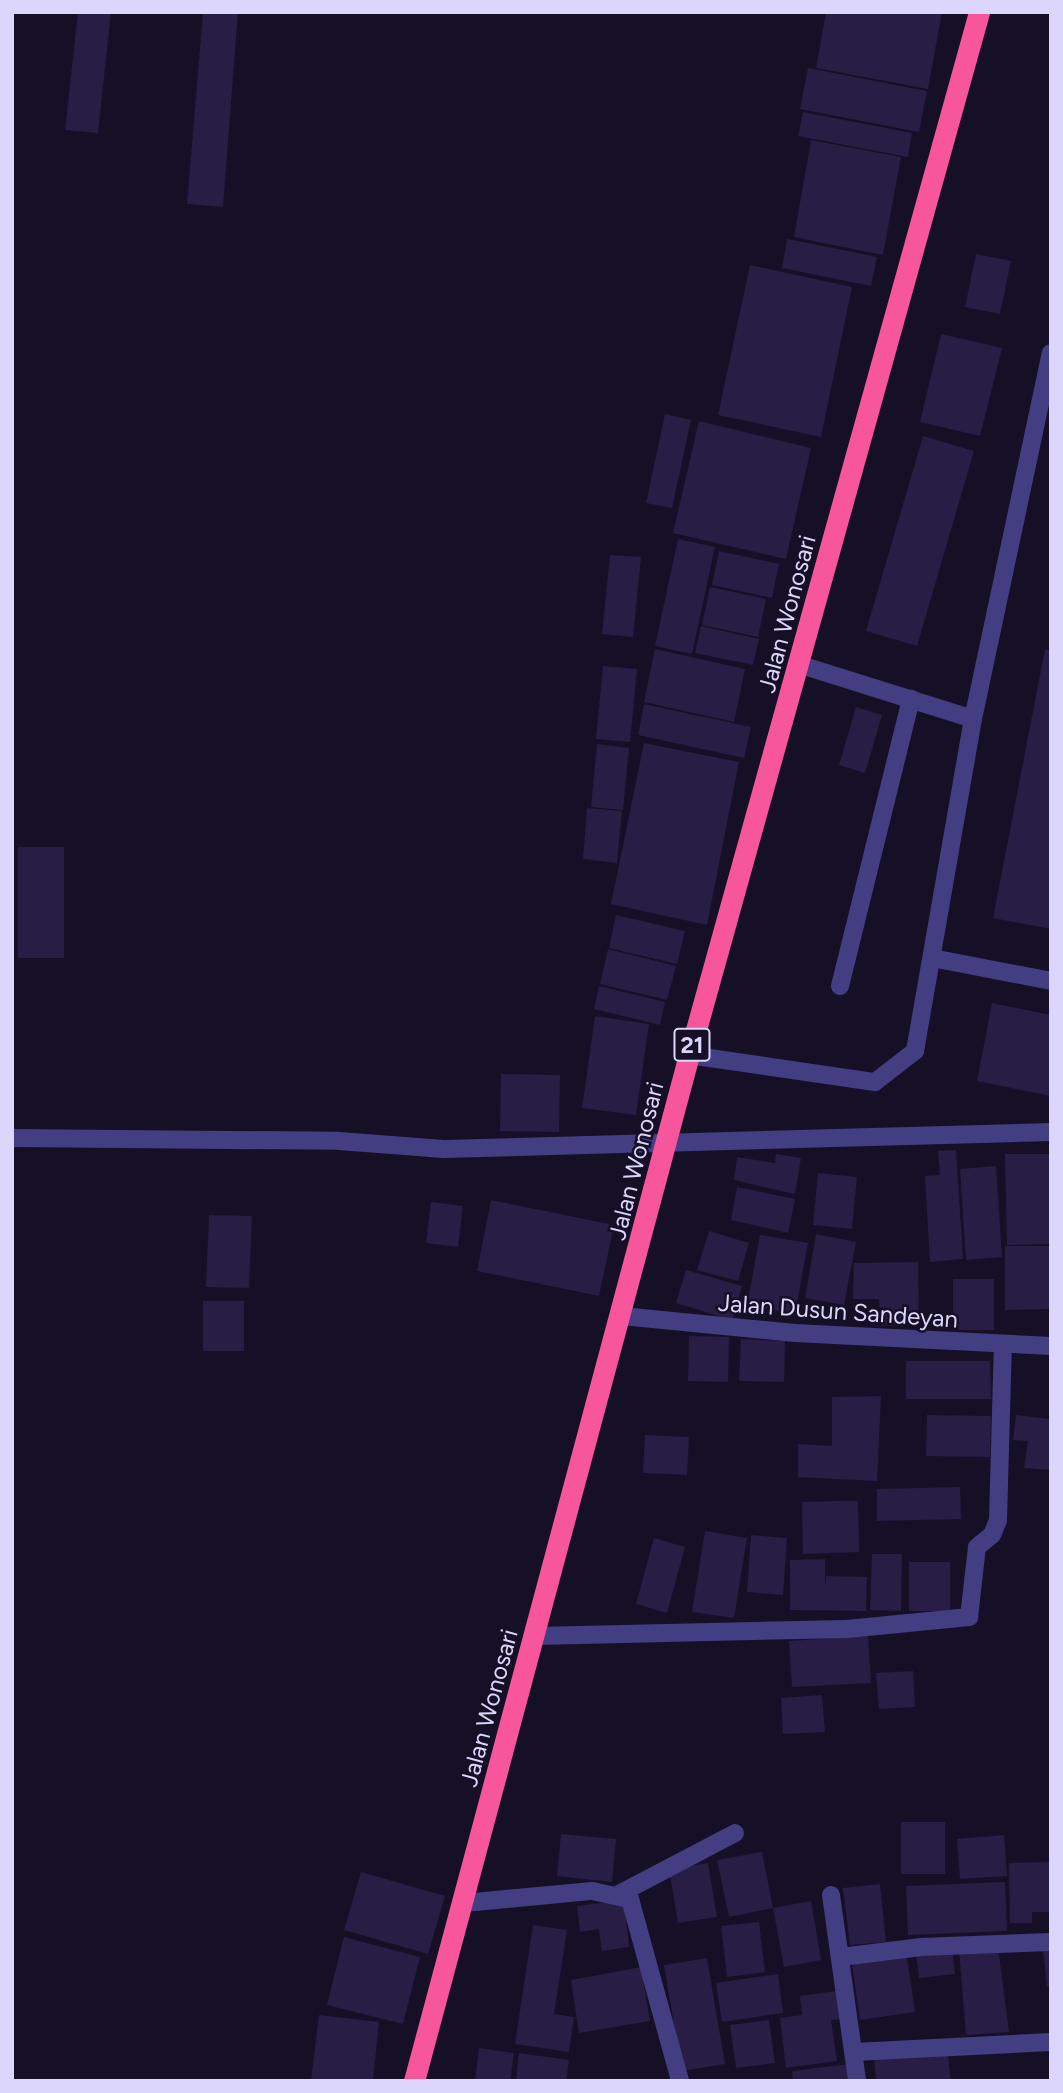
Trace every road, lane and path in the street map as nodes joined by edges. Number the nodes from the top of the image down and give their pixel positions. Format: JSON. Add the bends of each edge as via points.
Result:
{"nodes":[{"id":1,"x":979,"y":12,"type":"edge"},
{"id":2,"x":1051,"y":353,"type":"edge"},
{"id":3,"x":800,"y":665,"type":"junction"},
{"id":4,"x":911,"y":699,"type":"junction"},
{"id":5,"x":974,"y":719,"type":"junction"},
{"id":6,"x":932,"y":958,"type":"junction"},
{"id":7,"x":1051,"y":981,"type":"edge"},
{"id":8,"x":840,"y":986,"type":"dead end"},
{"id":9,"x":689,"y":1055,"type":"junction"},
{"id":10,"x":1051,"y":1132,"type":"edge"},
{"id":11,"x":12,"y":1138,"type":"edge"},
{"id":12,"x":671,"y":1140,"type":"junction"},
{"id":13,"x":622,"y":1316,"type":"junction"},
{"id":14,"x":1003,"y":1345,"type":"junction"},
{"id":15,"x":1051,"y":1346,"type":"edge"},
{"id":16,"x":535,"y":1636,"type":"junction"},
{"id":17,"x":735,"y":1833,"type":"dead end"},
{"id":18,"x":619,"y":1894,"type":"junction"},
{"id":19,"x":831,"y":1895,"type":"dead end"},
{"id":20,"x":464,"y":1903,"type":"junction"},
{"id":21,"x":1051,"y":1942,"type":"edge"},
{"id":22,"x":841,"y":1957,"type":"junction"},
{"id":23,"x":1051,"y":2042,"type":"edge"},
{"id":24,"x":854,"y":2052,"type":"junction"},
{"id":25,"x":414,"y":2081,"type":"edge"},
{"id":26,"x":680,"y":2081,"type":"edge"},
{"id":27,"x":857,"y":2081,"type":"edge"}],
"edges":[{"from":1,"to":3,"type":"highway","name":"Jalan Wonosari","number":"21"},
{"from":2,"to":5,"type":"street"},
{"from":3,"to":4,"type":"street"},
{"from":3,"to":9,"type":"highway","name":"Jalan Wonosari","number":"21"},
{"from":4,"to":5,"type":"street"},
{"from":4,"to":8,"type":"street"},
{"from":5,"to":6,"type":"street"},
{"from":6,"to":7,"type":"street"},
{"from":6,"to":9,"type":"street","via":[[915,1051],[875,1082]]},
{"from":9,"to":12,"type":"highway","name":"Jalan Wonosari","number":"21"},
{"from":10,"to":12,"type":"street"},
{"from":11,"to":12,"type":"street","via":[[339,1141],[444,1149]]},
{"from":12,"to":13,"type":"highway","name":"Jalan Wonosari","number":"21"},
{"from":13,"to":14,"type":"street","name":"Jalan Dusun Sandeyan","via":[[696,1326]]},
{"from":13,"to":16,"type":"highway","name":"Jalan Wonosari","number":"21"},
{"from":14,"to":15,"type":"street","name":"Jalan Dusun Sandeyan"},
{"from":14,"to":16,"type":"street","via":[[998,1520],[992,1535],[977,1547],[969,1617],[847,1629]]},
{"from":16,"to":20,"type":"highway","name":"Jalan Wonosari","number":"21"},
{"from":17,"to":18,"type":"street"},
{"from":18,"to":20,"type":"street","via":[[592,1891]]},
{"from":18,"to":26,"type":"street","via":[[630,1899],[641,1931]]},
{"from":19,"to":22,"type":"street"},
{"from":20,"to":25,"type":"highway","name":"Jalan Wonosari","number":"21"},
{"from":21,"to":22,"type":"street","via":[[921,1947]]},
{"from":22,"to":24,"type":"street"},
{"from":23,"to":24,"type":"street"},
{"from":24,"to":27,"type":"street"}]}
